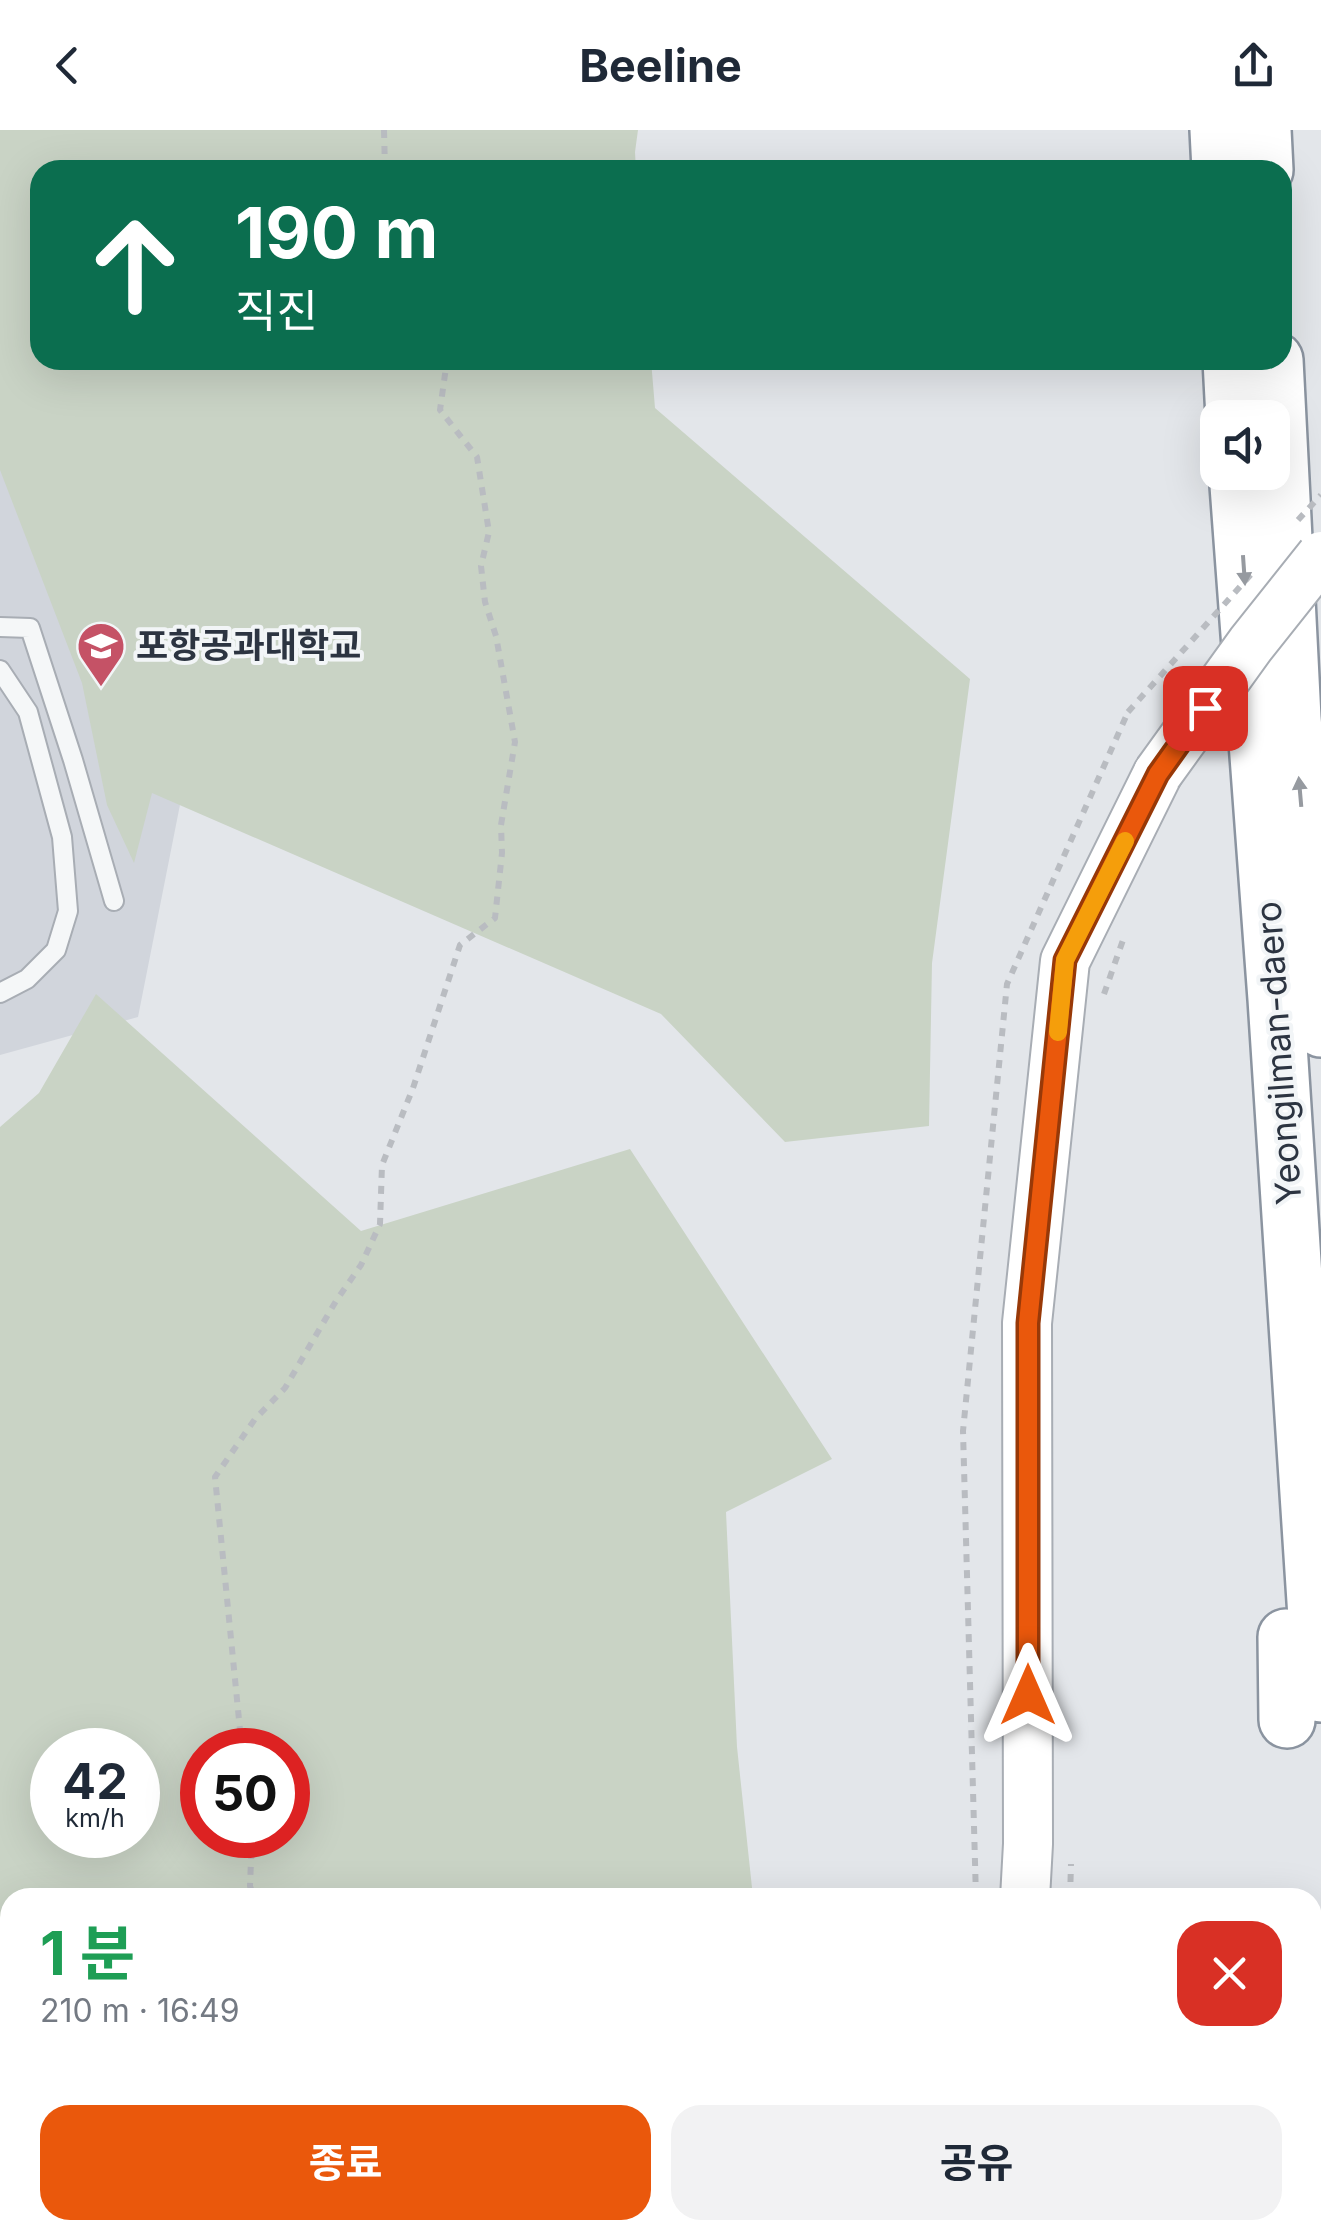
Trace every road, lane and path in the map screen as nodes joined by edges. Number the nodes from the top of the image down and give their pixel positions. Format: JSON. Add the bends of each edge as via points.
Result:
{"nodes":[{"id":1,"x":384,"y":130,"type":"edge"},
{"id":2,"x":1218,"y":130,"type":"edge"},
{"id":3,"x":1263,"y":130,"type":"edge"},
{"id":4,"x":385,"y":160,"type":"edge"},
{"id":5,"x":1220,"y":160,"type":"edge"},
{"id":6,"x":1264,"y":160,"type":"edge"},
{"id":7,"x":446,"y":370,"type":"edge"},
{"id":8,"x":1232,"y":370,"type":"edge"},
{"id":9,"x":1276,"y":370,"type":"edge"},
{"id":10,"x":1233,"y":400,"type":"edge"},
{"id":11,"x":1238,"y":490,"type":"edge"},
{"id":12,"x":1321,"y":495,"type":"edge"},
{"id":13,"x":1308,"y":540,"type":"edge"},
{"id":14,"x":1257,"y":567,"type":"dead end"},
{"id":15,"x":0,"y":627,"type":"edge"},
{"id":16,"x":0,"y":670,"type":"edge"},
{"id":17,"x":1128,"y":712,"type":"dead end"},
{"id":18,"x":114,"y":901,"type":"dead end"},
{"id":19,"x":1126,"y":932,"type":"dead end"},
{"id":20,"x":0,"y":994,"type":"edge"},
{"id":21,"x":1101,"y":1002,"type":"dead end"},
{"id":22,"x":1321,"y":1028,"type":"edge"},
{"id":23,"x":1304,"y":1707,"type":"edge"},
{"id":24,"x":240,"y":1728,"type":"edge"},
{"id":25,"x":251,"y":1858,"type":"edge"},
{"id":26,"x":1071,"y":1858,"type":"dead end"},
{"id":27,"x":251,"y":1888,"type":"edge"},
{"id":28,"x":1026,"y":1888,"type":"edge"},
{"id":29,"x":1070,"y":1888,"type":"edge"}],
"edges":[{"from":1,"to":4,"type":"path"},
{"from":2,"to":5,"type":"highway"},
{"from":3,"to":6,"type":"highway"},
{"from":7,"to":24,"type":"path","via":[[440,410],[477,456],[489,532],[482,566],[485,602],[515,742],[495,918],[460,945],[382,1164],[380,1224],[362,1265],[285,1388],[254,1418],[215,1477]]},
{"from":8,"to":10,"type":"highway"},
{"from":22,"to":9,"type":"highway","name":"Yeongilman-daero","one_way":true,"via":[[1293,718]]},
{"from":11,"to":23,"type":"highway","name":"Yeongilman-daero","one_way":true,"via":[[1292,1244]]},
{"from":12,"to":13,"type":"path","bridge":true},
{"from":13,"to":28,"type":"main road","bridge":true,"via":[[1251,644],[1158,774],[1065,960],[1028,1323]]},
{"from":14,"to":17,"type":"path","bridge":true},
{"from":15,"to":18,"type":"lane","via":[[30,628]]},
{"from":16,"to":20,"type":"lane","via":[[28,712],[62,837],[68,911],[56,950]]},
{"from":19,"to":21,"type":"path"},
{"from":25,"to":27,"type":"path"},
{"from":26,"to":29,"type":"path"}]}
